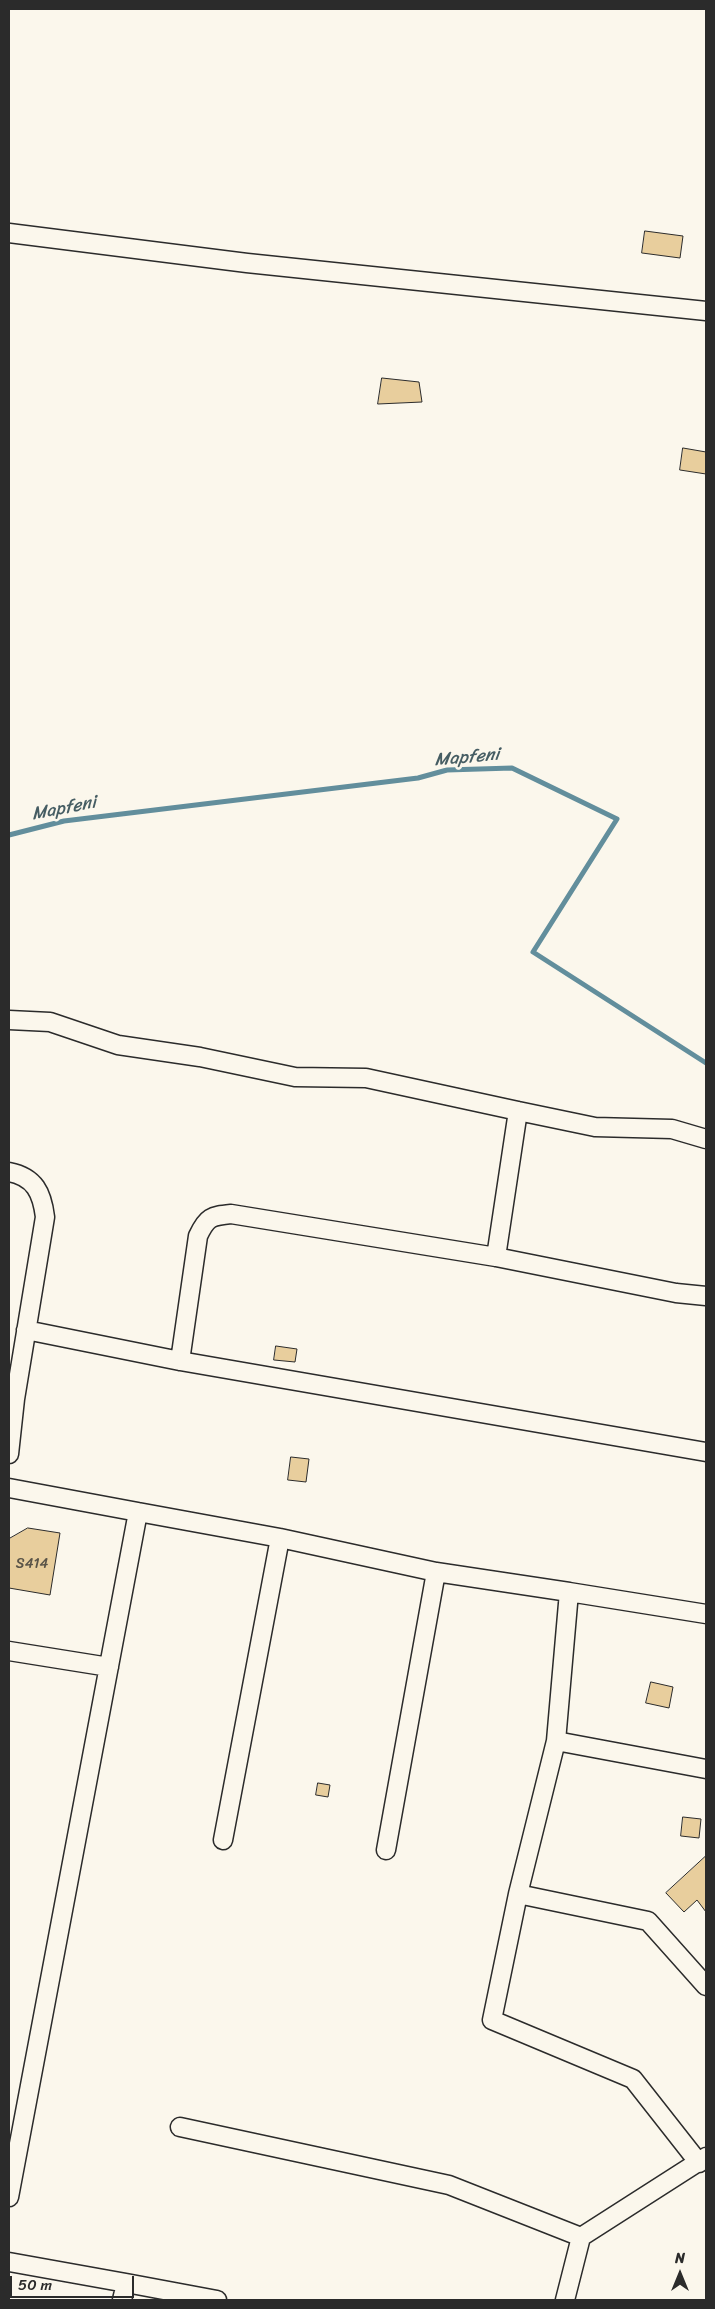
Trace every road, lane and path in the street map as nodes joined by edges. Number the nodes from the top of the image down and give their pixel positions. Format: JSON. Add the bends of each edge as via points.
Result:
{"nodes":[{"id":1,"x":9,"y":233,"type":"edge"},
{"id":2,"x":706,"y":311,"type":"edge"},
{"id":3,"x":9,"y":1020,"type":"edge"},
{"id":4,"x":518,"y":1111,"type":"junction"},
{"id":5,"x":706,"y":1138,"type":"edge"},
{"id":6,"x":9,"y":1172,"type":"edge"},
{"id":7,"x":496,"y":1257,"type":"junction"},
{"id":8,"x":706,"y":1296,"type":"edge"},
{"id":9,"x":26,"y":1330,"type":"junction"},
{"id":10,"x":180,"y":1361,"type":"junction"},
{"id":11,"x":706,"y":1452,"type":"edge"},
{"id":12,"x":9,"y":1454,"type":"edge"},
{"id":13,"x":9,"y":1488,"type":"edge"},
{"id":14,"x":138,"y":1512,"type":"junction"},
{"id":15,"x":280,"y":1538,"type":"junction"},
{"id":16,"x":436,"y":1572,"type":"junction"},
{"id":17,"x":569,"y":1592,"type":"junction"},
{"id":18,"x":706,"y":1614,"type":"edge"},
{"id":19,"x":9,"y":1651,"type":"edge"},
{"id":20,"x":109,"y":1666,"type":"junction"},
{"id":21,"x":556,"y":1741,"type":"junction"},
{"id":22,"x":706,"y":1769,"type":"edge"},
{"id":23,"x":223,"y":1840,"type":"dead end"},
{"id":24,"x":386,"y":1850,"type":"dead end"},
{"id":25,"x":518,"y":1894,"type":"junction"},
{"id":26,"x":706,"y":1986,"type":"edge"},
{"id":27,"x":17,"y":2112,"type":"edge"},
{"id":28,"x":180,"y":2126,"type":"dead end"},
{"id":29,"x":702,"y":2160,"type":"edge"},
{"id":30,"x":9,"y":2197,"type":"edge"},
{"id":31,"x":581,"y":2237,"type":"junction"},
{"id":32,"x":9,"y":2262,"type":"edge"},
{"id":33,"x":126,"y":2283,"type":"junction"},
{"id":34,"x":122,"y":2300,"type":"edge"},
{"id":35,"x":217,"y":2300,"type":"edge"},
{"id":36,"x":565,"y":2300,"type":"edge"}],
"edges":[{"from":1,"to":2,"type":"street","via":[[247,263]]},
{"from":3,"to":4,"type":"street","via":[[50,1022],[118,1045],[200,1057],[295,1077],[366,1078]]},
{"from":4,"to":5,"type":"street","via":[[594,1127],[672,1129]]},
{"from":4,"to":7,"type":"street"},
{"from":6,"to":9,"type":"street","via":[[28,1178],[39,1193],[45,1218]]},
{"from":7,"to":8,"type":"street"},
{"from":7,"to":10,"type":"street","via":[[231,1214],[216,1216],[205,1221],[198,1236]]},
{"from":9,"to":10,"type":"street"},
{"from":9,"to":12,"type":"street"},
{"from":10,"to":11,"type":"street"},
{"from":13,"to":14,"type":"street"},
{"from":14,"to":15,"type":"street"},
{"from":14,"to":20,"type":"street"},
{"from":15,"to":16,"type":"street"},
{"from":15,"to":23,"type":"street"},
{"from":16,"to":17,"type":"street"},
{"from":16,"to":24,"type":"street"},
{"from":17,"to":18,"type":"street"},
{"from":17,"to":21,"type":"street"},
{"from":19,"to":20,"type":"street"},
{"from":20,"to":27,"type":"street"},
{"from":21,"to":22,"type":"street"},
{"from":21,"to":25,"type":"street"},
{"from":25,"to":26,"type":"street","via":[[648,1921]]},
{"from":25,"to":29,"type":"street","via":[[492,2020],[633,2079]]},
{"from":27,"to":30,"type":"street"},
{"from":28,"to":31,"type":"street","via":[[449,2185]]},
{"from":29,"to":31,"type":"street"},
{"from":31,"to":36,"type":"street"},
{"from":32,"to":33,"type":"street"},
{"from":33,"to":34,"type":"street"},
{"from":33,"to":35,"type":"street"}]}
